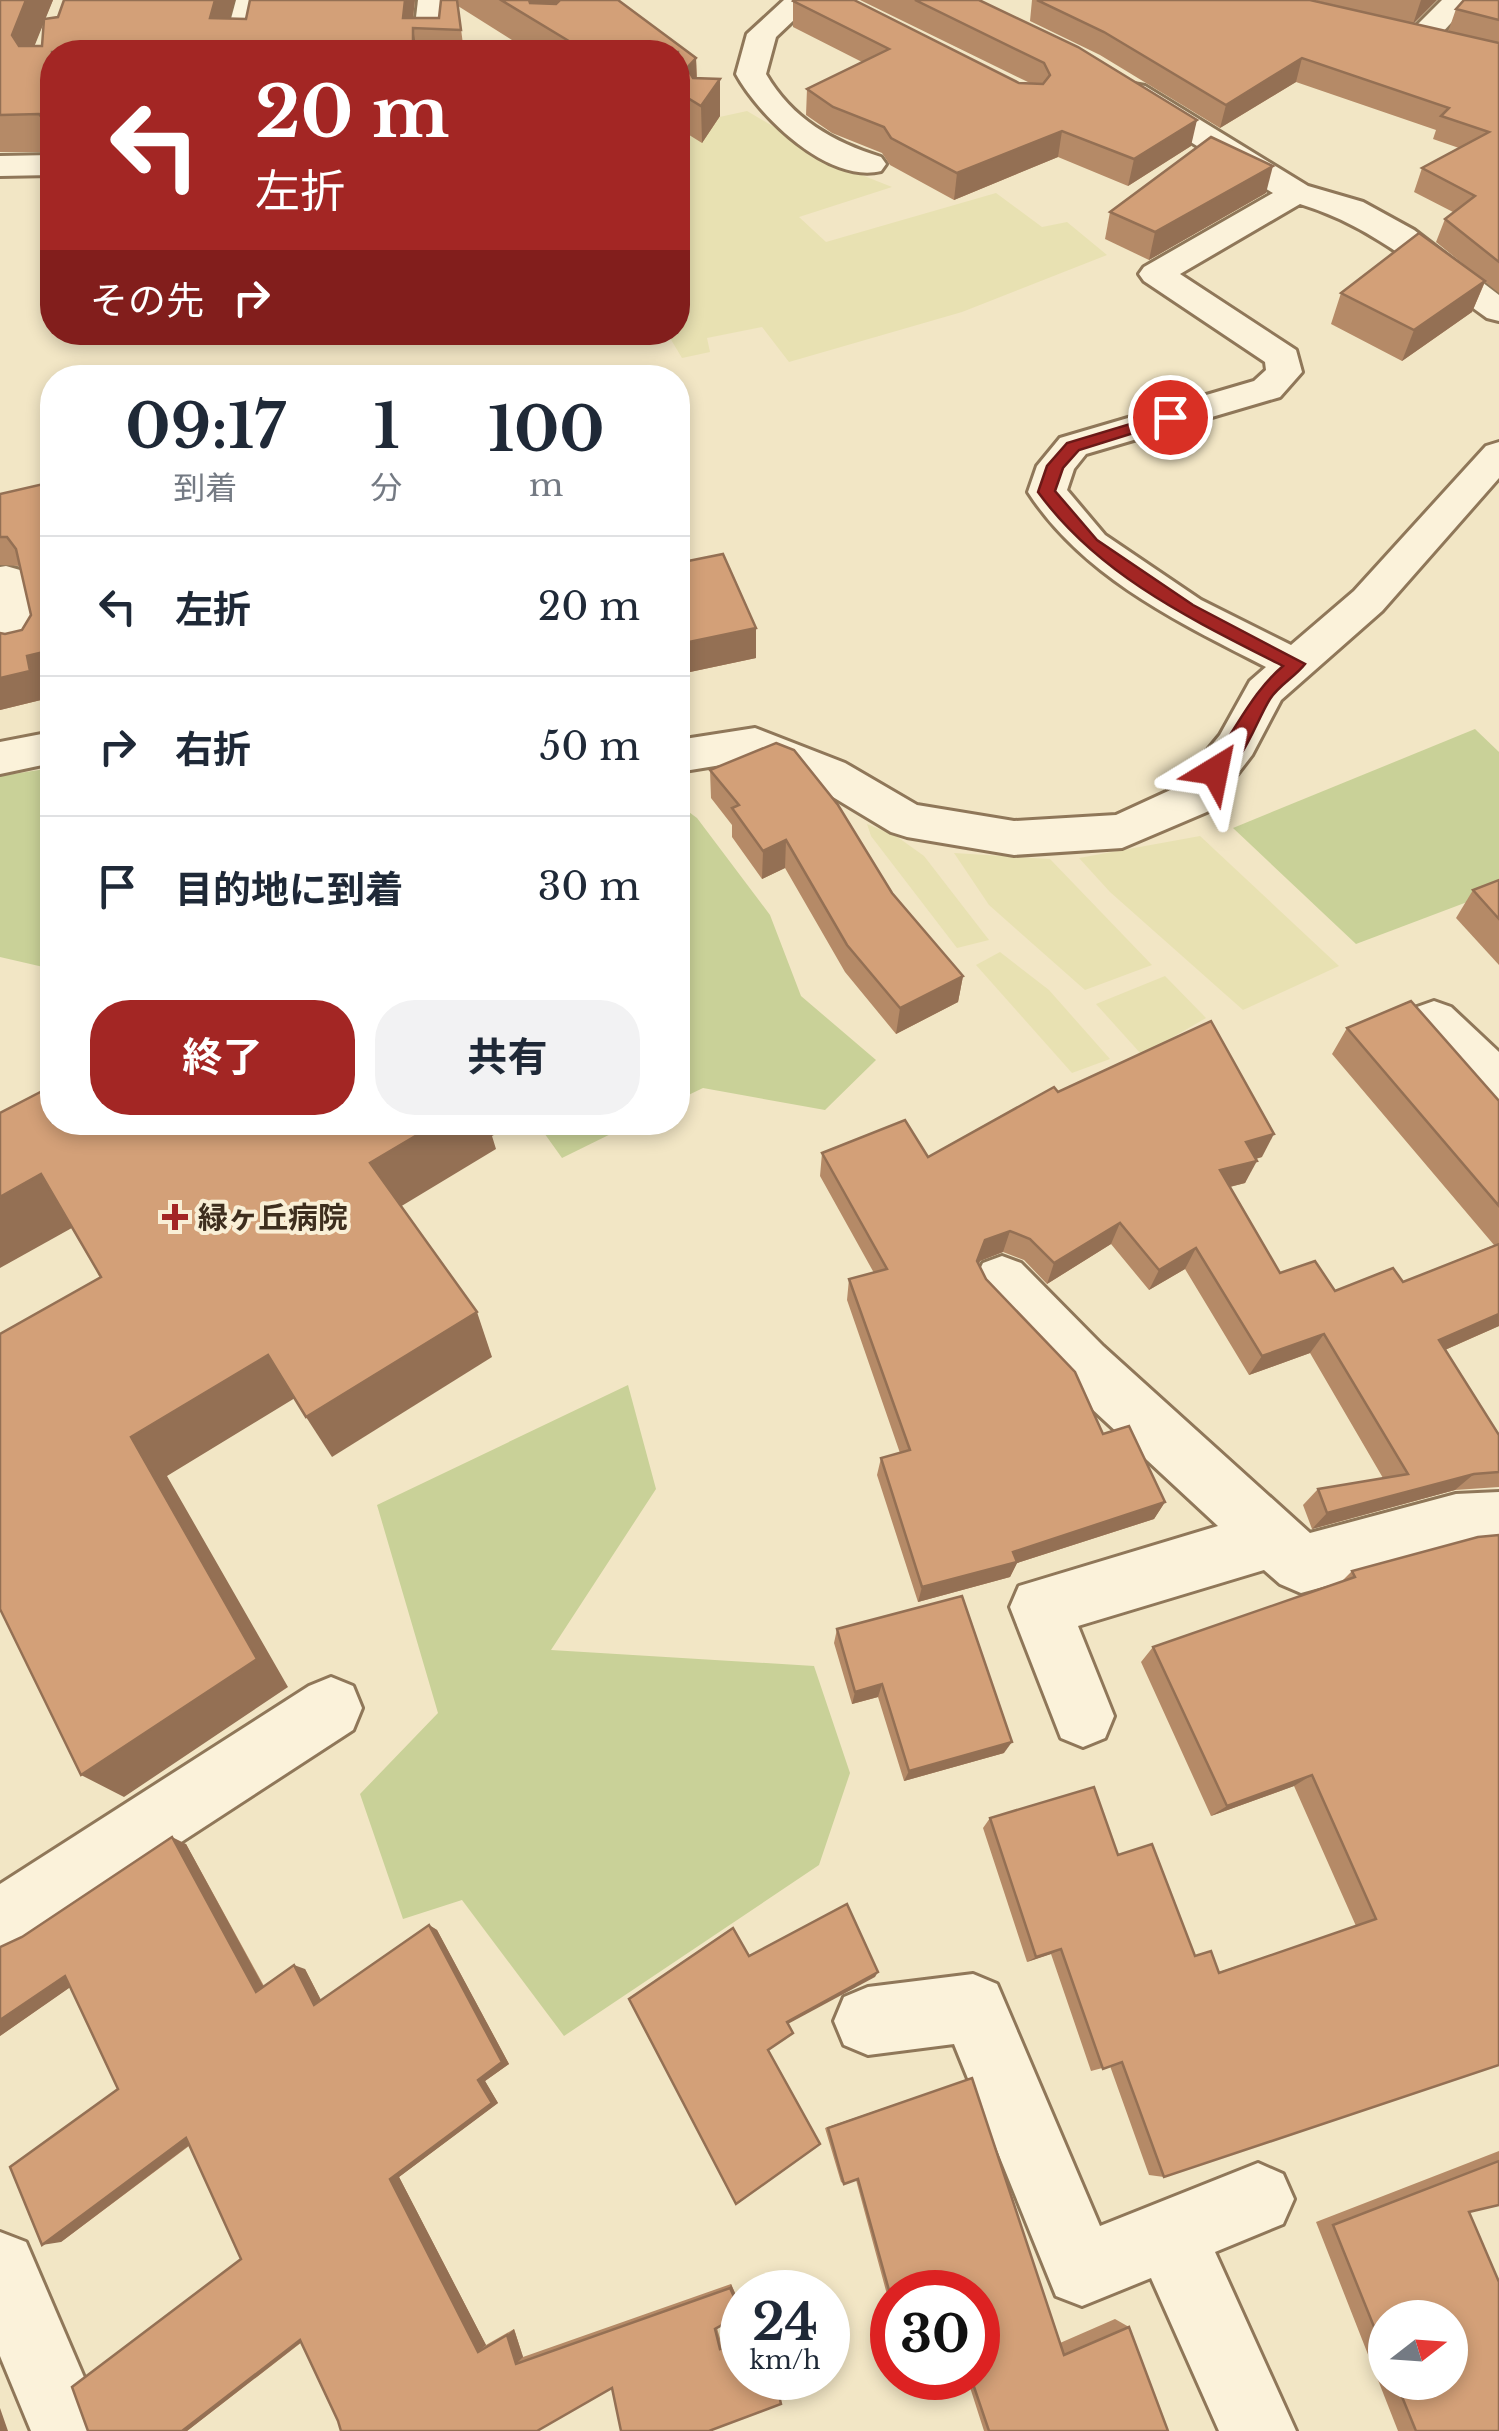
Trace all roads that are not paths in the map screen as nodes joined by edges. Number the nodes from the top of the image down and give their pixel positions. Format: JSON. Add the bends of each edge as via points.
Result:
{"nodes":[{"id":1,"x":250,"y":0,"type":"edge"},
{"id":2,"x":432,"y":0,"type":"edge"},
{"id":3,"x":801,"y":0,"type":"edge"},
{"id":4,"x":1458,"y":0,"type":"edge"},
{"id":5,"x":240,"y":40,"type":"edge"},
{"id":6,"x":428,"y":40,"type":"edge"},
{"id":7,"x":1419,"y":40,"type":"edge"},
{"id":8,"x":1103,"y":74,"type":"edge"},
{"id":9,"x":762,"y":96,"type":"junction"},
{"id":10,"x":726,"y":102,"type":"dead end"},
{"id":11,"x":40,"y":164,"type":"edge"},
{"id":12,"x":870,"y":164,"type":"dead end"},
{"id":13,"x":0,"y":166,"type":"edge"},
{"id":14,"x":1296,"y":193,"type":"junction"},
{"id":15,"x":1499,"y":311,"type":"edge"},
{"id":16,"x":1499,"y":454,"type":"edge"},
{"id":17,"x":1296,"y":664,"type":"junction"},
{"id":18,"x":40,"y":750,"type":"edge"},
{"id":19,"x":690,"y":754,"type":"edge"},
{"id":20,"x":0,"y":758,"type":"edge"},
{"id":21,"x":1434,"y":1021,"type":"edge"},
{"id":22,"x":1499,"y":1083,"type":"edge"},
{"id":23,"x":1002,"y":1280,"type":"dead end"},
{"id":24,"x":1499,"y":1520,"type":"edge"},
{"id":25,"x":1272,"y":1539,"type":"junction"},
{"id":26,"x":332,"y":1708,"type":"dead end"},
{"id":27,"x":1083,"y":1716,"type":"dead end"},
{"id":28,"x":0,"y":1922,"type":"edge"},
{"id":29,"x":868,"y":2021,"type":"dead end"},
{"id":30,"x":1258,"y":2199,"type":"dead end"},
{"id":31,"x":1169,"y":2234,"type":"junction"},
{"id":32,"x":0,"y":2268,"type":"edge"},
{"id":33,"x":69,"y":2431,"type":"edge"},
{"id":34,"x":1258,"y":2431,"type":"edge"}],
"edges":[{"from":1,"to":5,"type":"street"},
{"from":2,"to":6,"type":"street"},
{"from":3,"to":9,"type":"street","via":[[762,34],[754,52],[751,74]]},
{"from":4,"to":7,"type":"street"},
{"from":8,"to":14,"type":"street"},
{"from":9,"to":10,"type":"street"},
{"from":9,"to":12,"type":"street","via":[[799,132]]},
{"from":11,"to":13,"type":"street"},
{"from":14,"to":15,"type":"street","via":[[1351,209],[1402,236]]},
{"from":14,"to":17,"type":"street","via":[[1156,274],[1282,358],[1284,372],[1267,389],[1073,446],[1047,492],[1091,544],[1187,610]]},
{"from":16,"to":17,"type":"street","via":[[1368,601]]},
{"from":17,"to":19,"type":"street","via":[[1265,691],[1237,744],[1193,799],[1122,831],[1014,838],[907,820],[829,774],[755,744]]},
{"from":18,"to":20,"type":"street"},
{"from":21,"to":22,"type":"street"},
{"from":23,"to":25,"type":"street"},
{"from":24,"to":25,"type":"street","via":[[1456,1522],[1302,1564]]},
{"from":25,"to":27,"type":"street","via":[[1040,1608]]},
{"from":26,"to":28,"type":"street"},
{"from":29,"to":31,"type":"street","via":[[973,2008],[1082,2270]]},
{"from":30,"to":31,"type":"street"},
{"from":31,"to":34,"type":"street"},
{"from":32,"to":33,"type":"street"}]}
